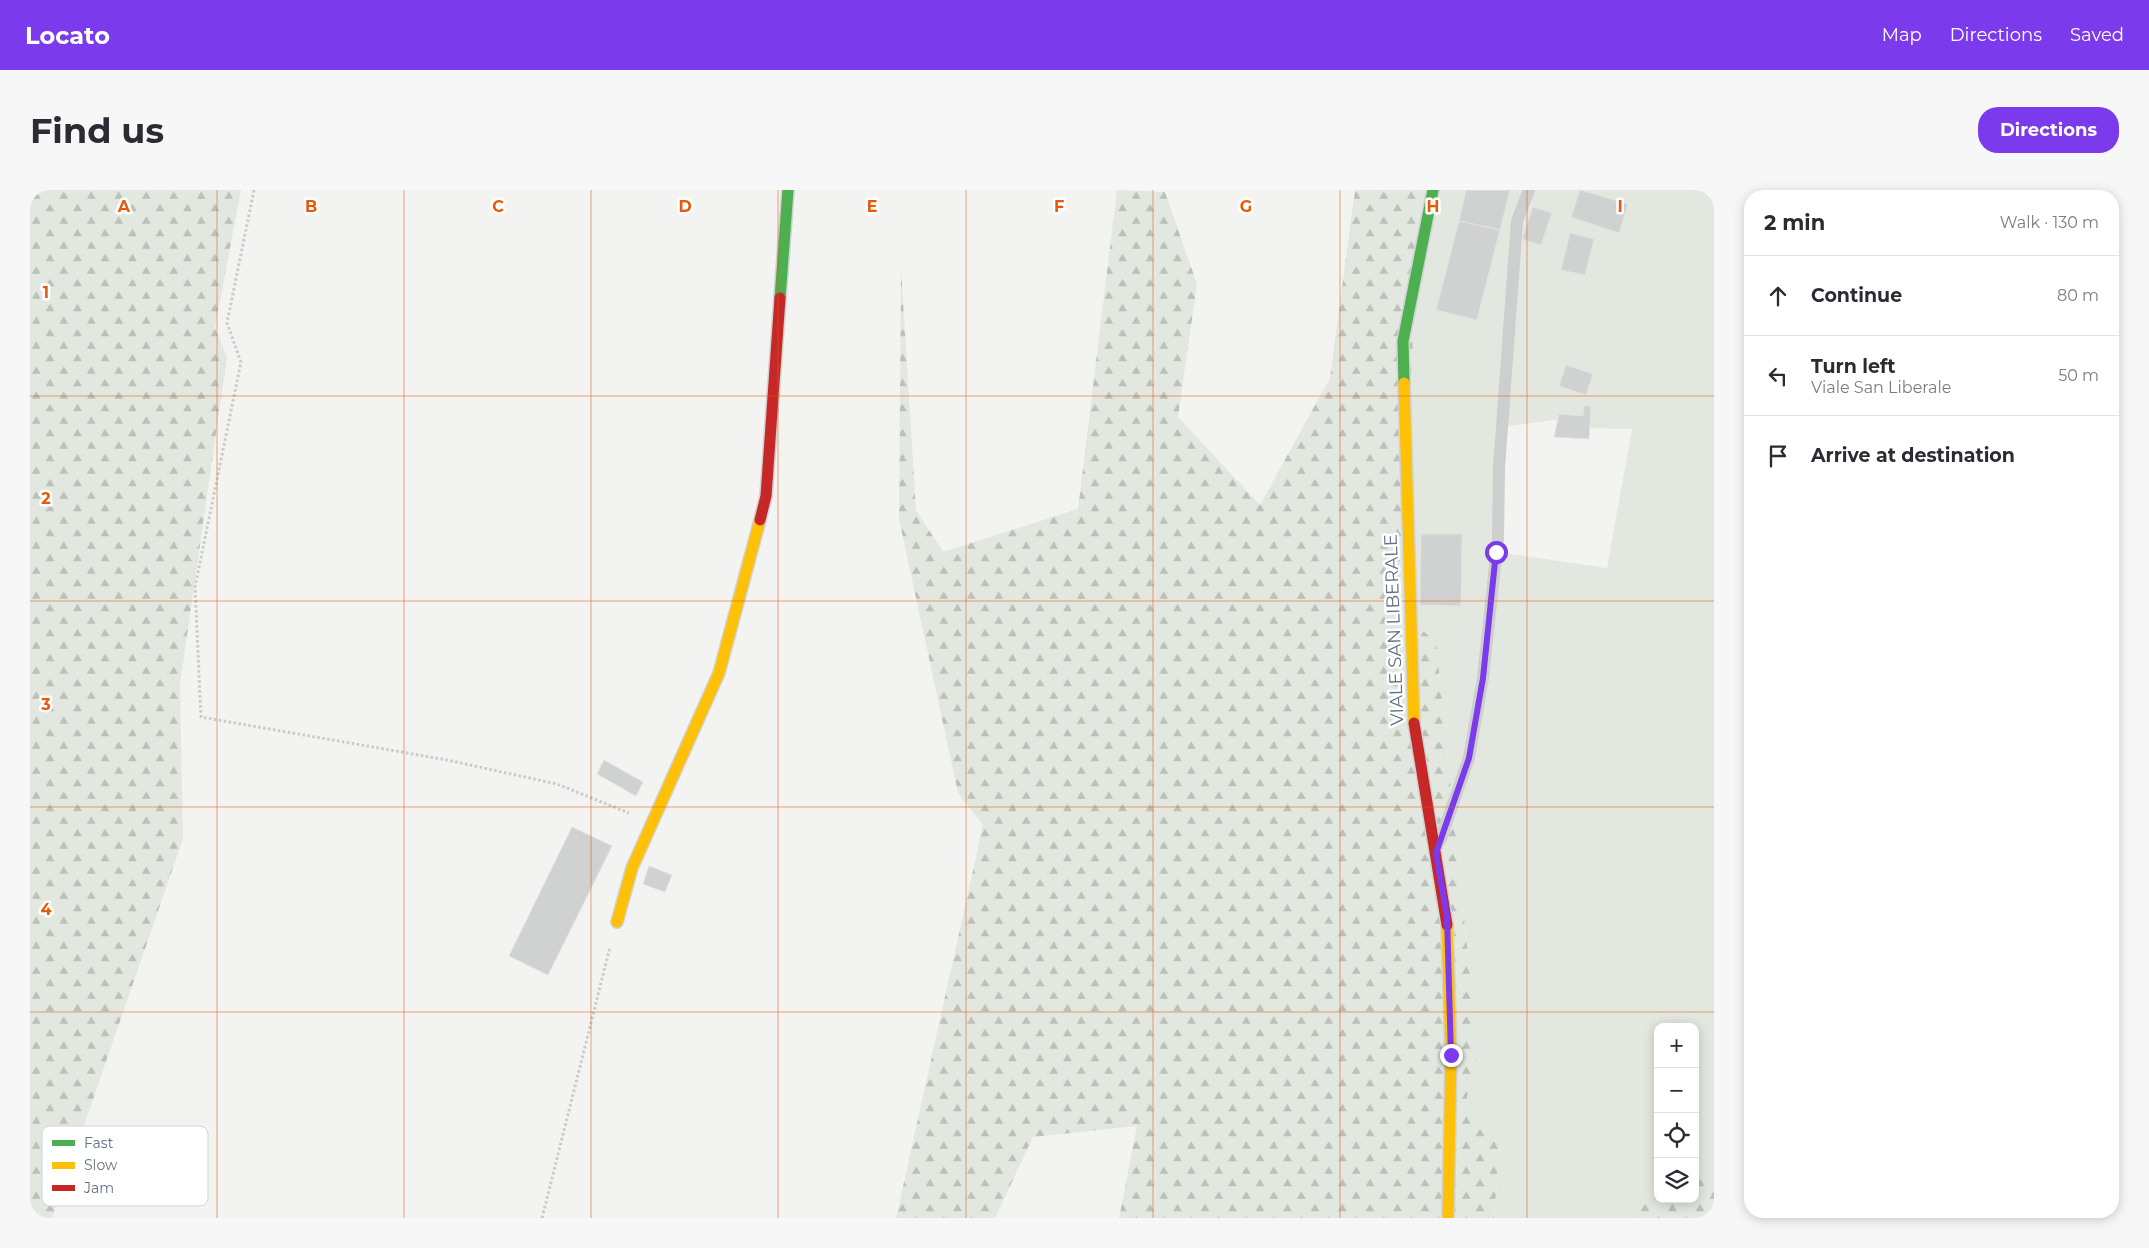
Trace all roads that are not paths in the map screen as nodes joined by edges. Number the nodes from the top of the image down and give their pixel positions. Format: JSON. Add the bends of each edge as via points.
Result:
{"nodes":[{"id":1,"x":788,"y":190,"type":"edge"},
{"id":2,"x":1433,"y":190,"type":"edge"},
{"id":3,"x":1529,"y":190,"type":"edge"},
{"id":4,"x":1436,"y":853,"type":"junction"},
{"id":5,"x":617,"y":922,"type":"road end"},
{"id":6,"x":1448,"y":1218,"type":"edge"}],
"edges":[{"from":1,"to":5,"type":"street","via":[[766,496],[719,673],[632,868]]},
{"from":2,"to":4,"type":"street","name":"VIALE SAN LIBERALE","via":[[1403,341],[1412,710]]},
{"from":3,"to":4,"type":"lane","via":[[1517,221],[1515,239],[1499,468],[1498,538],[1483,678],[1469,758]]},
{"from":4,"to":6,"type":"street","name":"VIALE SAN LIBERALE","via":[[1447,917],[1451,1046]]}]}
